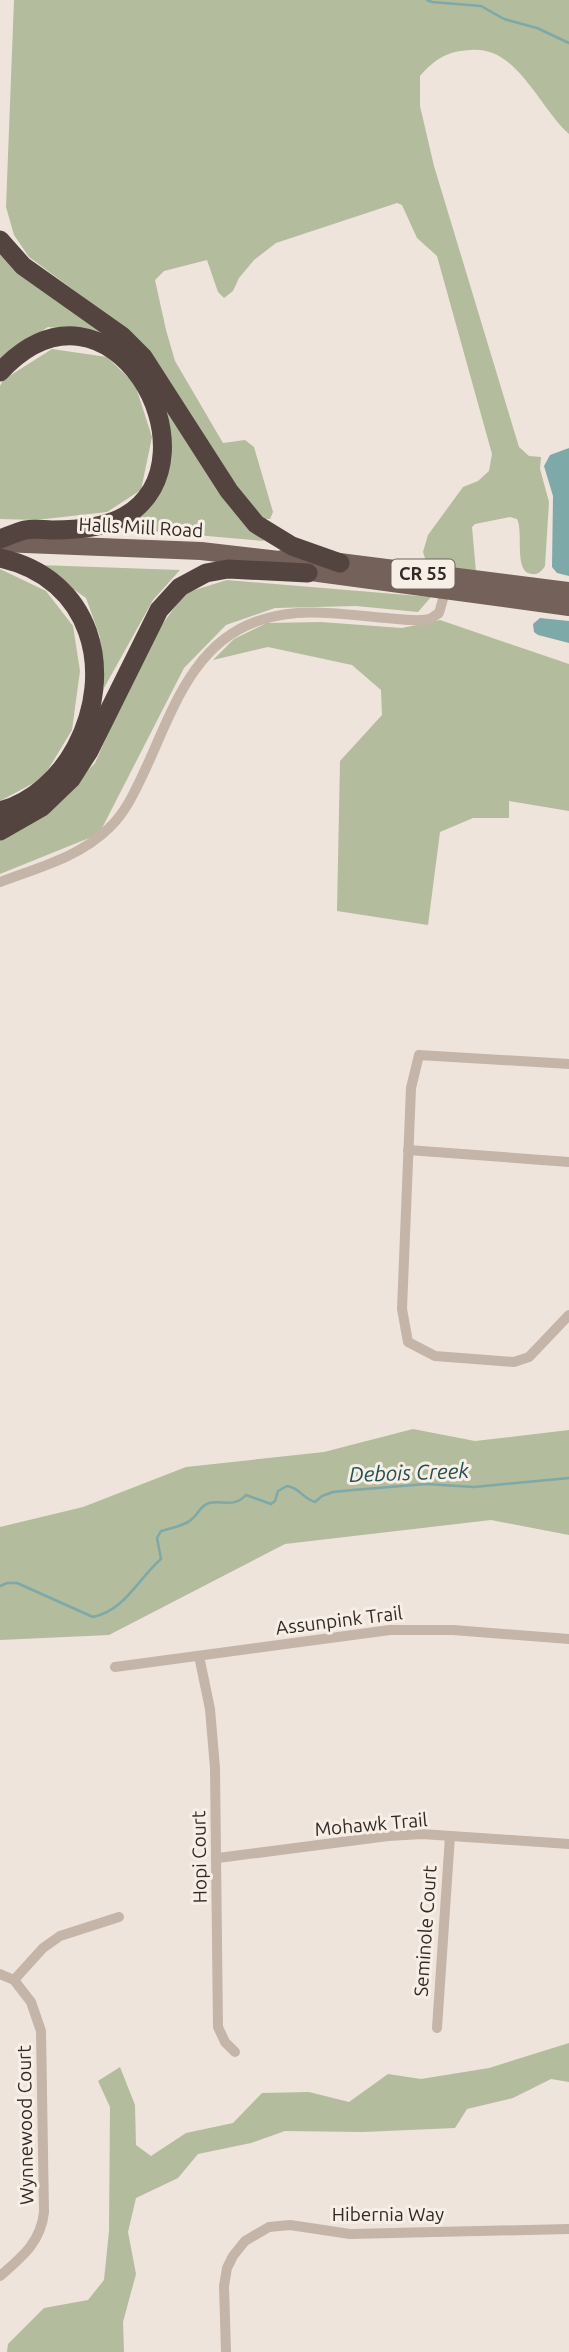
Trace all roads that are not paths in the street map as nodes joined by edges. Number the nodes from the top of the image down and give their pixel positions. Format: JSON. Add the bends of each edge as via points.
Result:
{"nodes":[{"id":1,"x":0,"y":240,"type":"edge"},
{"id":2,"x":0,"y":372,"type":"edge"},
{"id":3,"x":0,"y":541,"type":"edge"},
{"id":4,"x":0,"y":558,"type":"edge"},
{"id":5,"x":279,"y":560,"type":"junction"},
{"id":6,"x":340,"y":563,"type":"junction"},
{"id":7,"x":308,"y":573,"type":"junction"},
{"id":8,"x":445,"y":592,"type":"junction"},
{"id":9,"x":569,"y":592,"type":"edge"},
{"id":10,"x":569,"y":607,"type":"edge"},
{"id":11,"x":0,"y":811,"type":"edge"},
{"id":12,"x":0,"y":831,"type":"edge"},
{"id":13,"x":0,"y":882,"type":"edge"},
{"id":14,"x":569,"y":1064,"type":"edge"},
{"id":15,"x":408,"y":1150,"type":"junction"},
{"id":16,"x":569,"y":1163,"type":"edge"},
{"id":17,"x":569,"y":1315,"type":"edge"},
{"id":18,"x":569,"y":1639,"type":"edge"},
{"id":19,"x":198,"y":1656,"type":"junction"},
{"id":20,"x":115,"y":1667,"type":"dead end"},
{"id":21,"x":450,"y":1836,"type":"junction"},
{"id":22,"x":569,"y":1844,"type":"edge"},
{"id":23,"x":218,"y":1858,"type":"junction"},
{"id":24,"x":119,"y":1917,"type":"dead end"},
{"id":25,"x":0,"y":1974,"type":"edge"},
{"id":26,"x":14,"y":1980,"type":"junction"},
{"id":27,"x":436,"y":2028,"type":"dead end"},
{"id":28,"x":235,"y":2052,"type":"dead end"},
{"id":29,"x":569,"y":2229,"type":"edge"},
{"id":30,"x":0,"y":2276,"type":"edge"},
{"id":31,"x":226,"y":2352,"type":"edge"}],
"edges":[{"from":1,"to":6,"type":"highway","via":[[23,266],[116,331],[143,357],[229,491],[256,524],[292,545]]},
{"from":2,"to":3,"type":"highway","via":[[31,346],[52,338],[76,336],[100,342],[126,359],[149,390],[162,450],[150,490],[125,516],[87,527],[27,530]]},
{"from":3,"to":5,"type":"main road","name":"Halls Mill Road","via":[[201,551]]},
{"from":4,"to":11,"type":"highway","via":[[45,577],[72,602],[91,640],[96,680],[86,724],[65,765],[39,791]]},
{"from":5,"to":6,"type":"main road","name":"Halls Mill Road","number":"CR 55","via":[[292,556]]},
{"from":5,"to":7,"type":"main road","name":"Halls Mill Road","number":"CR 55"},
{"from":6,"to":9,"type":"main road","name":"Halls Mill Road","number":"CR 55"},
{"from":7,"to":8,"type":"main road","name":"Halls Mill Road","number":"CR 55"},
{"from":7,"to":12,"type":"highway","via":[[216,570],[180,587],[159,610],[71,779],[42,807]]},
{"from":8,"to":10,"type":"main road","name":"Halls Mill Road","number":"CR 55"},
{"from":8,"to":13,"type":"street","via":[[439,613],[422,621],[297,612],[262,619],[231,634],[208,652],[191,674],[134,794],[111,827],[76,852]]},
{"from":14,"to":15,"type":"street","via":[[419,1055],[411,1088]]},
{"from":15,"to":16,"type":"street"},
{"from":15,"to":17,"type":"street","via":[[402,1309],[408,1342],[435,1356],[513,1362],[529,1357]]},
{"from":18,"to":19,"type":"street","name":"Assunpink Trail","via":[[410,1629]]},
{"from":19,"to":20,"type":"street","name":"Assunpink Trail"},
{"from":19,"to":23,"type":"street","name":"Hopi Court","via":[[214,1737]]},
{"from":21,"to":22,"type":"street","name":"Mohawk Trail"},
{"from":21,"to":23,"type":"street","name":"Mohawk Trail","via":[[388,1836]]},
{"from":21,"to":27,"type":"street","name":"Seminole Court"},
{"from":23,"to":28,"type":"street","name":"Hopi Court","via":[[218,2027]]},
{"from":24,"to":26,"type":"street","via":[[60,1936]]},
{"from":25,"to":26,"type":"street"},
{"from":26,"to":30,"type":"street","name":"Wynnewood Court","via":[[30,2002],[41,2031],[44,2212],[35,2243]]},
{"from":29,"to":31,"type":"street","name":"Hibernia Way","via":[[350,2234],[290,2225],[261,2230],[240,2246],[227,2268]]}]}
